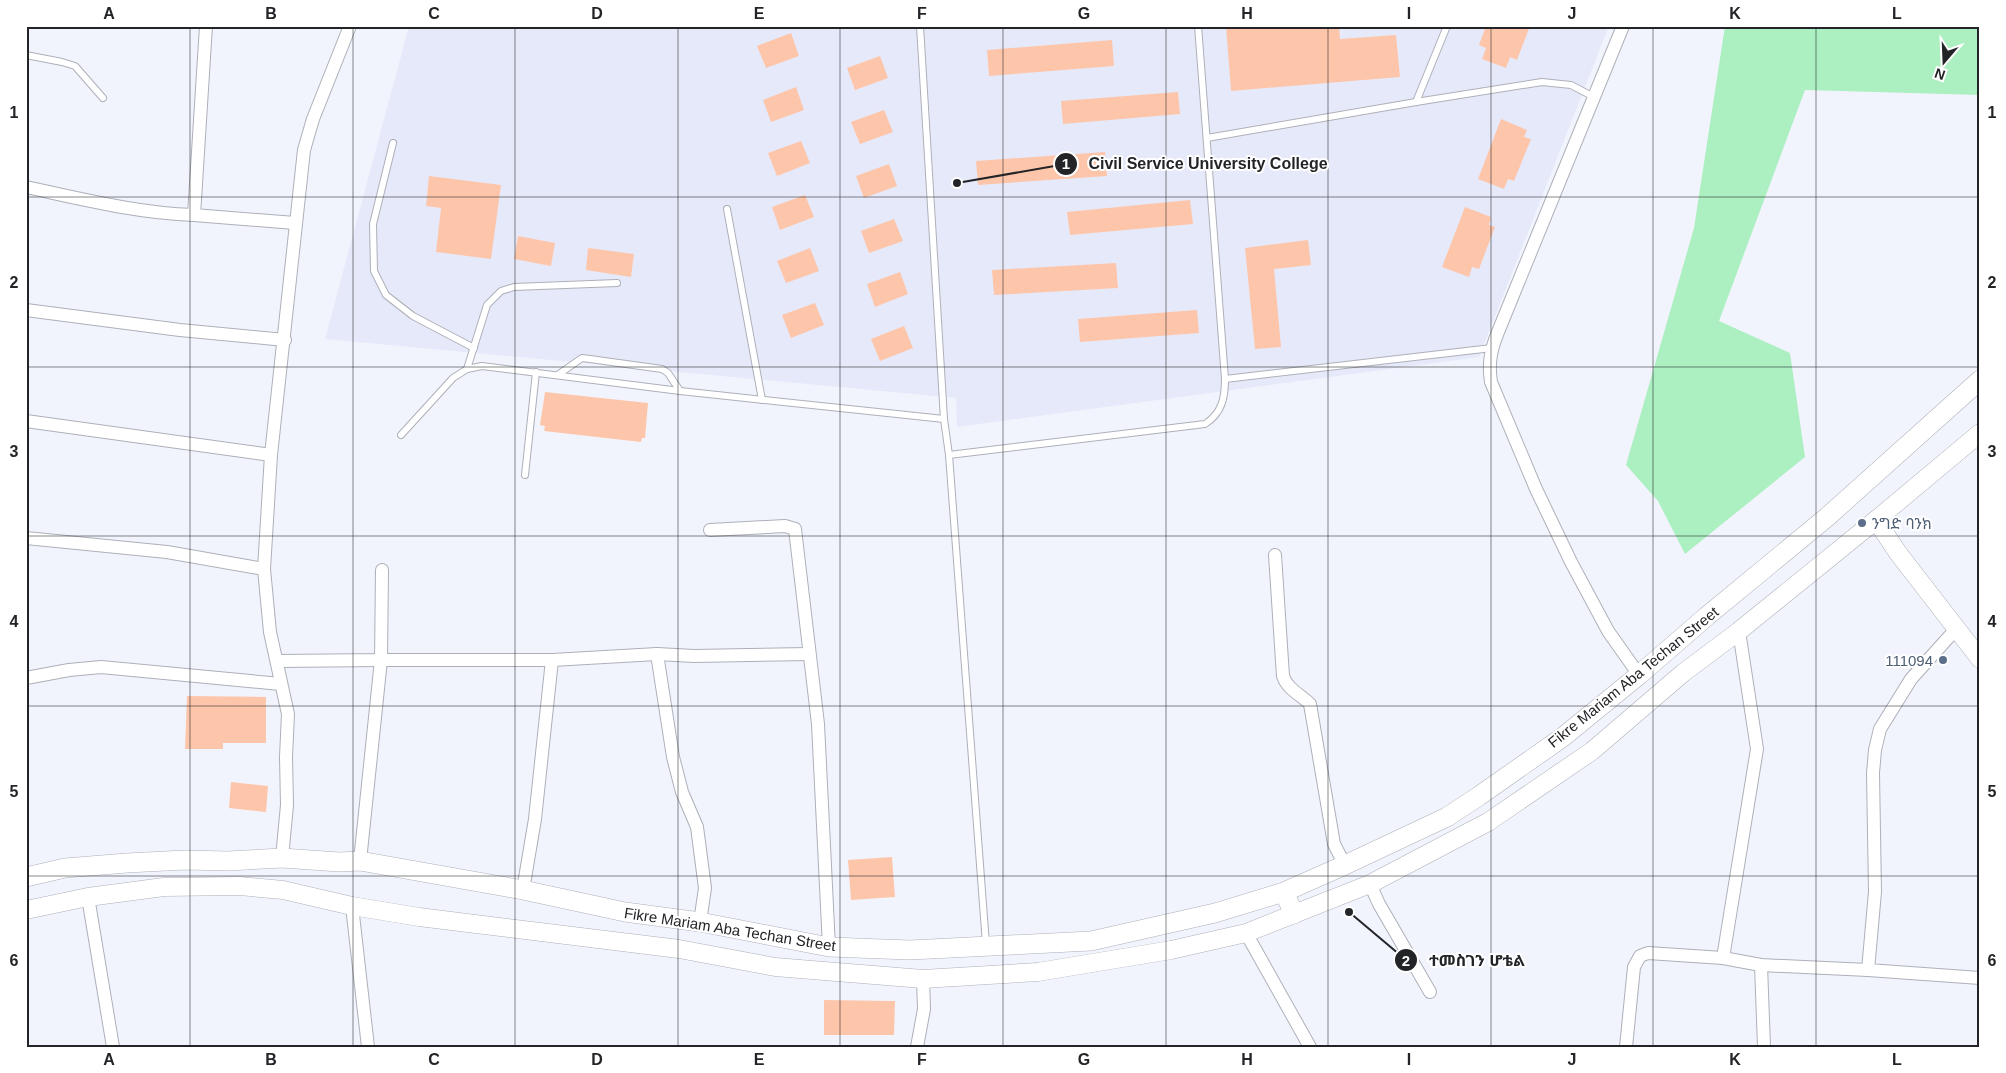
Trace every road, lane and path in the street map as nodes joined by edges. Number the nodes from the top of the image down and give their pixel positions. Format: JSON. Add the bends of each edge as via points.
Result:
{"nodes":[{"id":1,"x":206,"y":26,"type":"edge"},
{"id":2,"x":350,"y":26,"type":"edge"},
{"id":3,"x":920,"y":26,"type":"edge"},
{"id":4,"x":1198,"y":26,"type":"edge"},
{"id":5,"x":1447,"y":26,"type":"edge"},
{"id":6,"x":1623,"y":26,"type":"edge"},
{"id":7,"x":26,"y":56,"type":"edge"},
{"id":8,"x":1594,"y":97,"type":"junction"},
{"id":9,"x":103,"y":98,"type":"dead end"},
{"id":10,"x":1416,"y":102,"type":"junction"},
{"id":11,"x":1207,"y":138,"type":"junction"},
{"id":12,"x":393,"y":143,"type":"dead end"},
{"id":13,"x":26,"y":187,"type":"edge"},
{"id":14,"x":727,"y":209,"type":"dead end"},
{"id":15,"x":194,"y":215,"type":"junction"},
{"id":16,"x":295,"y":223,"type":"junction"},
{"id":17,"x":617,"y":283,"type":"dead end"},
{"id":18,"x":26,"y":310,"type":"edge"},
{"id":19,"x":285,"y":340,"type":"junction"},
{"id":20,"x":474,"y":348,"type":"junction"},
{"id":21,"x":1492,"y":348,"type":"junction"},
{"id":22,"x":467,"y":369,"type":"junction"},
{"id":23,"x":536,"y":372,"type":"junction"},
{"id":24,"x":559,"y":374,"type":"junction"},
{"id":25,"x":1225,"y":379,"type":"junction"},
{"id":26,"x":1980,"y":380,"type":"edge"},
{"id":27,"x":680,"y":391,"type":"junction"},
{"id":28,"x":762,"y":400,"type":"junction"},
{"id":29,"x":944,"y":419,"type":"junction"},
{"id":30,"x":26,"y":422,"type":"edge"},
{"id":31,"x":1980,"y":432,"type":"edge"},
{"id":32,"x":401,"y":435,"type":"dead end"},
{"id":33,"x":271,"y":455,"type":"junction"},
{"id":34,"x":949,"y":455,"type":"junction"},
{"id":35,"x":525,"y":475,"type":"dead end"},
{"id":36,"x":1876,"y":520,"type":"junction"},
{"id":37,"x":710,"y":530,"type":"dead end"},
{"id":38,"x":26,"y":538,"type":"edge"},
{"id":39,"x":1274,"y":555,"type":"dead end"},
{"id":40,"x":264,"y":568,"type":"junction"},
{"id":41,"x":382,"y":570,"type":"dead end"},
{"id":42,"x":1956,"y":628,"type":"junction"},
{"id":43,"x":1739,"y":631,"type":"junction"},
{"id":44,"x":658,"y":654,"type":"junction"},
{"id":45,"x":809,"y":654,"type":"junction"},
{"id":46,"x":1980,"y":659,"type":"edge"},
{"id":47,"x":381,"y":660,"type":"junction"},
{"id":48,"x":552,"y":660,"type":"junction"},
{"id":49,"x":277,"y":661,"type":"junction"},
{"id":50,"x":1639,"y":676,"type":"junction"},
{"id":51,"x":26,"y":678,"type":"edge"},
{"id":52,"x":281,"y":684,"type":"junction"},
{"id":53,"x":282,"y":858,"type":"junction"},
{"id":54,"x":360,"y":861,"type":"junction"},
{"id":55,"x":1344,"y":865,"type":"junction"},
{"id":56,"x":26,"y":877,"type":"edge"},
{"id":57,"x":1370,"y":884,"type":"junction"},
{"id":58,"x":523,"y":890,"type":"junction"},
{"id":59,"x":1284,"y":892,"type":"junction"},
{"id":60,"x":88,"y":897,"type":"junction"},
{"id":61,"x":352,"y":906,"type":"junction"},
{"id":62,"x":26,"y":910,"type":"edge"},
{"id":63,"x":1294,"y":914,"type":"junction"},
{"id":64,"x":700,"y":922,"type":"junction"},
{"id":65,"x":1246,"y":933,"type":"junction"},
{"id":66,"x":986,"y":945,"type":"junction"},
{"id":67,"x":829,"y":947,"type":"junction"},
{"id":68,"x":1723,"y":958,"type":"junction"},
{"id":69,"x":1761,"y":965,"type":"junction"},
{"id":70,"x":1868,"y":970,"type":"junction"},
{"id":71,"x":1980,"y":978,"type":"edge"},
{"id":72,"x":923,"y":979,"type":"junction"},
{"id":73,"x":1430,"y":992,"type":"dead end"},
{"id":74,"x":113,"y":1047,"type":"edge"},
{"id":75,"x":368,"y":1047,"type":"edge"},
{"id":76,"x":917,"y":1047,"type":"edge"},
{"id":77,"x":1310,"y":1047,"type":"edge"},
{"id":78,"x":1626,"y":1047,"type":"edge"},
{"id":79,"x":1764,"y":1047,"type":"edge"}],
"edges":[{"from":1,"to":15,"type":"street"},
{"from":2,"to":16,"type":"street","via":[[304,150]]},
{"from":3,"to":29,"type":"lane"},
{"from":4,"to":11,"type":"lane"},
{"from":5,"to":10,"type":"lane"},
{"from":6,"to":8,"type":"street"},
{"from":7,"to":9,"type":"lane","via":[[75,66]]},
{"from":8,"to":10,"type":"lane","via":[[1571,86],[1542,82]]},
{"from":8,"to":21,"type":"street"},
{"from":10,"to":11,"type":"lane"},
{"from":11,"to":25,"type":"lane"},
{"from":12,"to":20,"type":"lane","via":[[373,224],[374,271],[386,295],[413,316]]},
{"from":13,"to":15,"type":"street","via":[[128,209]]},
{"from":14,"to":28,"type":"lane"},
{"from":15,"to":16,"type":"street"},
{"from":16,"to":19,"type":"street"},
{"from":17,"to":20,"type":"lane","via":[[514,287],[501,291],[487,305]]},
{"from":18,"to":19,"type":"street"},
{"from":19,"to":33,"type":"street"},
{"from":20,"to":22,"type":"lane"},
{"from":21,"to":25,"type":"lane"},
{"from":21,"to":50,"type":"street","via":[[1491,382],[1536,490],[1608,631]]},
{"from":22,"to":23,"type":"lane","via":[[482,366]]},
{"from":22,"to":32,"type":"lane","via":[[454,378]]},
{"from":23,"to":24,"type":"lane"},
{"from":23,"to":35,"type":"lane"},
{"from":24,"to":27,"type":"lane"},
{"from":24,"to":27,"type":"lane","via":[[582,358],[662,369]]},
{"from":25,"to":34,"type":"lane","via":[[1225,398],[1214,418],[1205,424]]},
{"from":26,"to":50,"type":"main road","name":"Fikre Mariam Aba Techan Street","via":[[1826,518]]},
{"from":27,"to":28,"type":"lane"},
{"from":28,"to":29,"type":"lane"},
{"from":29,"to":34,"type":"lane"},
{"from":30,"to":33,"type":"street"},
{"from":31,"to":36,"type":"street"},
{"from":33,"to":40,"type":"street"},
{"from":34,"to":66,"type":"lane"},
{"from":36,"to":42,"type":"street"},
{"from":36,"to":43,"type":"street"},
{"from":37,"to":45,"type":"street","via":[[785,526],[795,529]]},
{"from":38,"to":40,"type":"street","via":[[167,552]]},
{"from":39,"to":55,"type":"street","via":[[1283,676],[1285,683],[1310,704],[1334,844]]},
{"from":40,"to":49,"type":"street","via":[[270,632]]},
{"from":41,"to":47,"type":"street"},
{"from":42,"to":46,"type":"street"},
{"from":42,"to":70,"type":"street","via":[[1911,679],[1880,729],[1873,773],[1875,892]]},
{"from":43,"to":57,"type":"street","via":[[1683,673],[1592,751],[1488,822]]},
{"from":43,"to":68,"type":"street","via":[[1757,749]]},
{"from":44,"to":45,"type":"street"},
{"from":44,"to":48,"type":"street"},
{"from":44,"to":64,"type":"street","via":[[673,757],[682,792],[697,827],[705,888]]},
{"from":45,"to":67,"type":"street","via":[[818,724]]},
{"from":47,"to":48,"type":"street"},
{"from":47,"to":49,"type":"street"},
{"from":47,"to":54,"type":"street"},
{"from":48,"to":58,"type":"street","via":[[535,819]]},
{"from":49,"to":52,"type":"street"},
{"from":50,"to":55,"type":"main road","name":"Fikre Mariam Aba Techan Street","via":[[1562,737],[1479,796],[1447,816]]},
{"from":51,"to":52,"type":"street","via":[[101,667]]},
{"from":52,"to":53,"type":"street","via":[[288,714],[287,805]]},
{"from":53,"to":54,"type":"main road","name":"Fikre Mariam Aba Techan Street"},
{"from":53,"to":56,"type":"main road","name":"Fikre Mariam Aba Techan Street","via":[[127,863],[65,868]]},
{"from":54,"to":58,"type":"main road","name":"Fikre Mariam Aba Techan Street"},
{"from":55,"to":59,"type":"main road","name":"Fikre Mariam Aba Techan Street"},
{"from":57,"to":63,"type":"street"},
{"from":57,"to":73,"type":"street"},
{"from":58,"to":64,"type":"main road","name":"Fikre Mariam Aba Techan Street","via":[[625,912]]},
{"from":59,"to":63,"type":"main road"},
{"from":59,"to":66,"type":"main road","name":"Fikre Mariam Aba Techan Street","via":[[1215,913],[1091,941]]},
{"from":60,"to":61,"type":"street","via":[[164,887],[239,886],[283,890]]},
{"from":60,"to":62,"type":"street"},
{"from":60,"to":74,"type":"street"},
{"from":61,"to":72,"type":"street","via":[[679,949],[776,967]]},
{"from":61,"to":75,"type":"street"},
{"from":63,"to":65,"type":"street"},
{"from":64,"to":67,"type":"main road","name":"Fikre Mariam Aba Techan Street"},
{"from":65,"to":72,"type":"street","via":[[1171,950],[1038,972]]},
{"from":65,"to":77,"type":"street"},
{"from":66,"to":67,"type":"main road","name":"Fikre Mariam Aba Techan Street","via":[[910,950]]},
{"from":68,"to":69,"type":"street"},
{"from":68,"to":78,"type":"street","via":[[1648,953],[1640,956],[1634,968]]},
{"from":69,"to":70,"type":"street"},
{"from":69,"to":79,"type":"street"},
{"from":70,"to":71,"type":"street"},
{"from":72,"to":76,"type":"street","via":[[924,1009]]}]}
